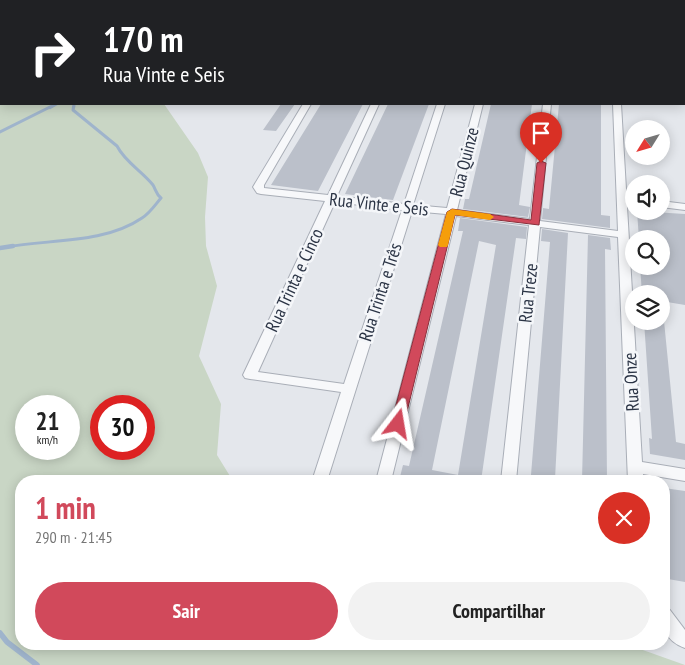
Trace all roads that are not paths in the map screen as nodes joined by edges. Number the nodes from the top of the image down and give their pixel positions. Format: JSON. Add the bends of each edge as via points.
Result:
{"nodes":[{"id":1,"x":306,"y":105,"type":"edge"},
{"id":2,"x":375,"y":105,"type":"edge"},
{"id":3,"x":441,"y":105,"type":"edge"},
{"id":4,"x":479,"y":105,"type":"edge"},
{"id":5,"x":547,"y":105,"type":"edge"},
{"id":6,"x":617,"y":105,"type":"edge"},
{"id":7,"x":625,"y":175,"type":"edge"},
{"id":8,"x":332,"y":199,"type":"junction"},
{"id":9,"x":670,"y":205,"type":"edge"},
{"id":10,"x":407,"y":207,"type":"junction"},
{"id":11,"x":685,"y":207,"type":"edge"},
{"id":12,"x":452,"y":212,"type":"junction"},
{"id":13,"x":626,"y":220,"type":"edge"},
{"id":14,"x":535,"y":223,"type":"junction"},
{"id":15,"x":624,"y":235,"type":"junction"},
{"id":16,"x":349,"y":389,"type":"junction"},
{"id":17,"x":636,"y":474,"type":"edge"},
{"id":18,"x":321,"y":475,"type":"edge"},
{"id":19,"x":385,"y":475,"type":"edge"},
{"id":20,"x":509,"y":475,"type":"edge"},
{"id":21,"x":685,"y":475,"type":"edge"},
{"id":22,"x":670,"y":624,"type":"edge"},
{"id":23,"x":685,"y":640,"type":"edge"}],
"edges":[{"from":1,"to":8,"type":"street","name":"Rua Vinte e Seis","via":[[259,189]]},
{"from":2,"to":8,"type":"street","name":"Rua Trinta e Cinco"},
{"from":3,"to":10,"type":"street","name":"Rua Trinta e Três"},
{"from":4,"to":12,"type":"street","name":"Rua Quinze"},
{"from":5,"to":14,"type":"street","name":"Rua Treze"},
{"from":6,"to":7,"type":"street","name":"Rua Onze"},
{"from":8,"to":10,"type":"street","name":"Rua Vinte e Seis"},
{"from":8,"to":16,"type":"street","name":"Rua Trinta e Cinco","via":[[250,375]]},
{"from":9,"to":11,"type":"street"},
{"from":10,"to":12,"type":"street","name":"Rua Vinte e Seis"},
{"from":10,"to":16,"type":"street","name":"Rua Trinta e Três"},
{"from":12,"to":14,"type":"street","name":"Rua Vinte e Seis"},
{"from":12,"to":19,"type":"street","name":"Rua Quinze"},
{"from":13,"to":15,"type":"street","name":"Rua Onze"},
{"from":14,"to":15,"type":"street","name":"Rua Vinte e Seis"},
{"from":14,"to":20,"type":"street","name":"Rua Treze"},
{"from":15,"to":17,"type":"street","name":"Rua Onze"},
{"from":16,"to":18,"type":"street","name":"Rua Trinta e Três"},
{"from":17,"to":21,"type":"street"},
{"from":22,"to":23,"type":"street"}]}
